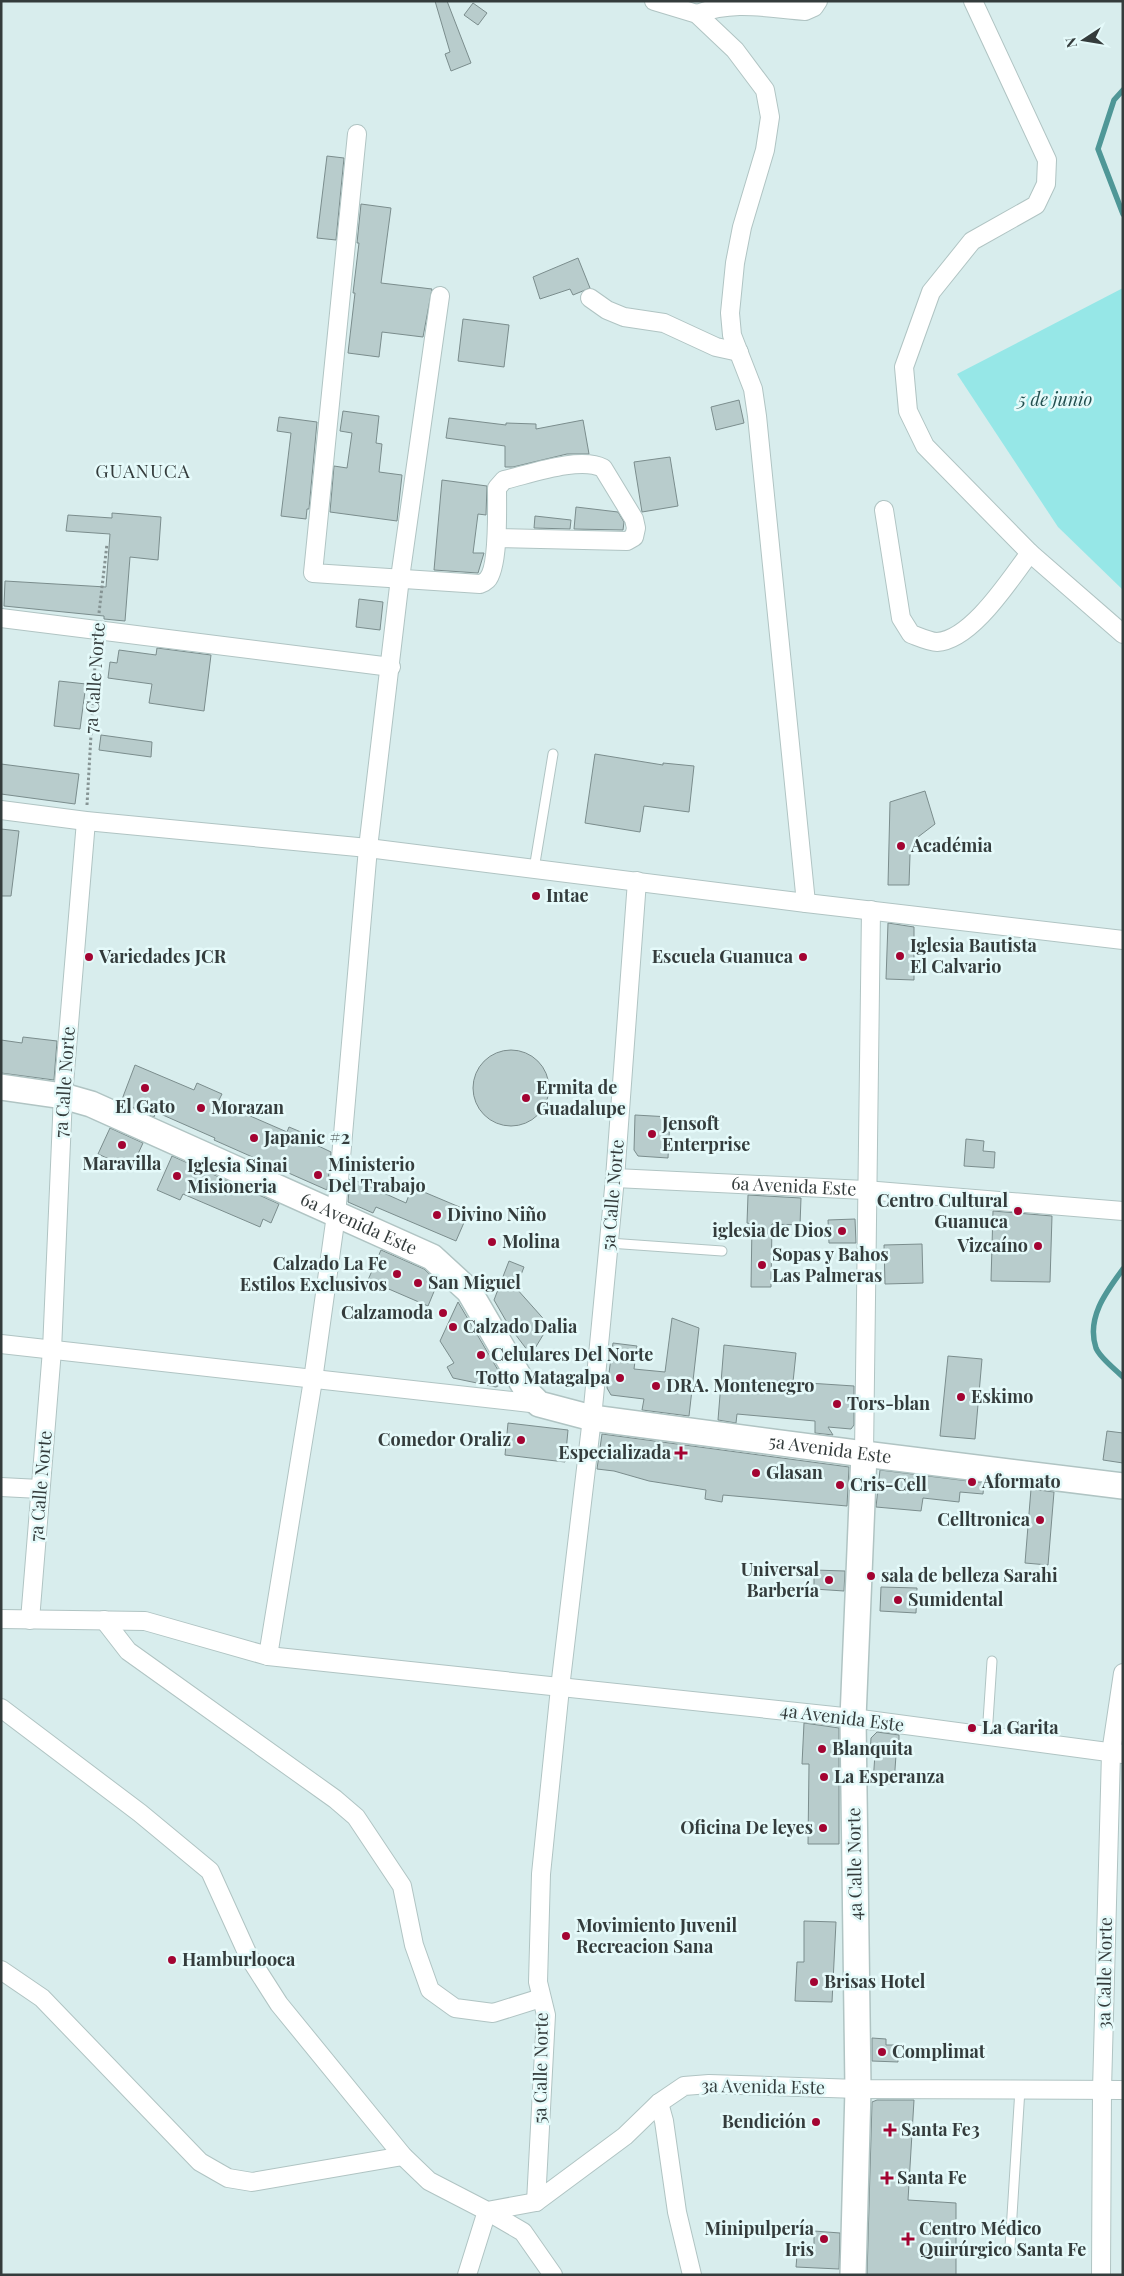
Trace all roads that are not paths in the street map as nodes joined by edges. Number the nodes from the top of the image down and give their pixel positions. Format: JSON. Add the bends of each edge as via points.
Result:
{"nodes":[{"id":1,"x":654,"y":1,"type":"edge"},
{"id":2,"x":818,"y":1,"type":"edge"},
{"id":3,"x":973,"y":1,"type":"edge"},
{"id":4,"x":697,"y":14,"type":"junction"},
{"id":5,"x":357,"y":134,"type":"dead end"},
{"id":6,"x":440,"y":296,"type":"dead end"},
{"id":7,"x":590,"y":298,"type":"dead end"},
{"id":8,"x":739,"y":352,"type":"junction"},
{"id":9,"x":884,"y":510,"type":"dead end"},
{"id":10,"x":497,"y":538,"type":"junction"},
{"id":11,"x":1030,"y":553,"type":"junction"},
{"id":12,"x":400,"y":578,"type":"junction"},
{"id":13,"x":1,"y":618,"type":"edge"},
{"id":14,"x":1123,"y":634,"type":"edge"},
{"id":15,"x":391,"y":667,"type":"junction"},
{"id":16,"x":552,"y":754,"type":"dead end"},
{"id":17,"x":1,"y":810,"type":"edge"},
{"id":18,"x":86,"y":821,"type":"junction"},
{"id":19,"x":368,"y":848,"type":"junction"},
{"id":20,"x":534,"y":868,"type":"junction"},
{"id":21,"x":637,"y":881,"type":"junction"},
{"id":22,"x":806,"y":903,"type":"junction"},
{"id":23,"x":871,"y":910,"type":"junction"},
{"id":24,"x":1123,"y":940,"type":"edge"},
{"id":25,"x":1,"y":1087,"type":"edge"},
{"id":26,"x":63,"y":1096,"type":"junction"},
{"id":27,"x":615,"y":1178,"type":"junction"},
{"id":28,"x":866,"y":1190,"type":"junction"},
{"id":29,"x":1123,"y":1210,"type":"edge"},
{"id":30,"x":336,"y":1215,"type":"junction"},
{"id":31,"x":609,"y":1242,"type":"junction"},
{"id":32,"x":722,"y":1251,"type":"dead end"},
{"id":33,"x":1,"y":1344,"type":"edge"},
{"id":34,"x":52,"y":1350,"type":"junction"},
{"id":35,"x":313,"y":1380,"type":"junction"},
{"id":36,"x":540,"y":1404,"type":"junction"},
{"id":37,"x":592,"y":1418,"type":"junction"},
{"id":38,"x":864,"y":1454,"type":"junction"},
{"id":39,"x":1123,"y":1486,"type":"edge"},
{"id":40,"x":1,"y":1487,"type":"edge"},
{"id":41,"x":40,"y":1489,"type":"junction"},
{"id":42,"x":1,"y":1619,"type":"edge"},
{"id":43,"x":30,"y":1620,"type":"junction"},
{"id":44,"x":104,"y":1620,"type":"junction"},
{"id":45,"x":268,"y":1656,"type":"junction"},
{"id":46,"x":992,"y":1661,"type":"dead end"},
{"id":47,"x":1123,"y":1673,"type":"edge"},
{"id":48,"x":560,"y":1688,"type":"junction"},
{"id":49,"x":1,"y":1708,"type":"edge"},
{"id":50,"x":853,"y":1718,"type":"junction"},
{"id":51,"x":987,"y":1736,"type":"junction"},
{"id":52,"x":1117,"y":1754,"type":"edge"},
{"id":53,"x":1,"y":1970,"type":"edge"},
{"id":54,"x":541,"y":1998,"type":"junction"},
{"id":55,"x":858,"y":2089,"type":"junction"},
{"id":56,"x":1020,"y":2089,"type":"junction"},
{"id":57,"x":1102,"y":2090,"type":"junction"},
{"id":58,"x":1123,"y":2090,"type":"edge"},
{"id":59,"x":659,"y":2103,"type":"junction"},
{"id":60,"x":403,"y":2156,"type":"junction"},
{"id":61,"x":536,"y":2202,"type":"junction"},
{"id":62,"x":487,"y":2211,"type":"junction"},
{"id":63,"x":1010,"y":2247,"type":"dead end"},
{"id":64,"x":468,"y":2275,"type":"edge"},
{"id":65,"x":553,"y":2275,"type":"edge"},
{"id":66,"x":692,"y":2275,"type":"edge"},
{"id":67,"x":854,"y":2275,"type":"edge"},
{"id":68,"x":1101,"y":2275,"type":"edge"}],
"edges":[{"from":1,"to":4,"type":"street"},
{"from":2,"to":4,"type":"street","via":[[805,11],[733,5]]},
{"from":3,"to":11,"type":"street","via":[[1047,160],[1046,184],[1036,205],[972,241],[931,292],[904,367],[908,411],[925,446]]},
{"from":4,"to":8,"type":"street","via":[[735,50],[765,90],[770,117],[765,150],[735,263],[730,324]]},
{"from":5,"to":12,"type":"street","via":[[313,573]]},
{"from":6,"to":12,"type":"street"},
{"from":7,"to":8,"type":"street","via":[[624,317],[664,323],[716,347]]},
{"from":8,"to":22,"type":"street","via":[[753,389],[757,416]]},
{"from":9,"to":11,"type":"street","via":[[901,618],[911,634],[937,642],[959,634],[980,617]]},
{"from":10,"to":10,"type":"street","via":[[627,540],[634,537],[636,528],[634,519],[603,468],[582,463],[500,482],[497,488]]},
{"from":10,"to":12,"type":"street","via":[[491,574],[480,584]]},
{"from":11,"to":14,"type":"street"},
{"from":12,"to":15,"type":"street"},
{"from":13,"to":15,"type":"street"},
{"from":15,"to":19,"type":"street"},
{"from":16,"to":20,"type":"lane"},
{"from":17,"to":18,"type":"street"},
{"from":18,"to":19,"type":"street"},
{"from":18,"to":26,"type":"street","name":"7a Calle Norte"},
{"from":19,"to":20,"type":"street"},
{"from":19,"to":30,"type":"street"},
{"from":20,"to":21,"type":"street"},
{"from":21,"to":22,"type":"street"},
{"from":21,"to":27,"type":"street","name":"5a Calle Norte"},
{"from":22,"to":23,"type":"street"},
{"from":23,"to":24,"type":"street"},
{"from":23,"to":28,"type":"street"},
{"from":25,"to":26,"type":"street","name":"6a Avenida Este"},
{"from":26,"to":30,"type":"street","name":"6a Avenida Este","via":[[91,1104]]},
{"from":26,"to":34,"type":"street","name":"7a Calle Norte"},
{"from":27,"to":28,"type":"street","name":"6a Avenida Este"},
{"from":27,"to":31,"type":"street","name":"5a Calle Norte"},
{"from":28,"to":29,"type":"street","name":"6a Avenida Este"},
{"from":28,"to":38,"type":"street"},
{"from":30,"to":35,"type":"street"},
{"from":30,"to":36,"type":"street","name":"6a Avenida Este","via":[[432,1256],[469,1291],[529,1394]]},
{"from":31,"to":32,"type":"lane"},
{"from":31,"to":37,"type":"street","name":"5a Calle Norte"},
{"from":33,"to":34,"type":"street"},
{"from":34,"to":35,"type":"street"},
{"from":34,"to":41,"type":"street","name":"7a Calle Norte"},
{"from":35,"to":36,"type":"street"},
{"from":35,"to":45,"type":"street"},
{"from":36,"to":37,"type":"street","name":"5a Avenida Este"},
{"from":37,"to":38,"type":"street","name":"5a Avenida Este"},
{"from":37,"to":48,"type":"street","name":"5a Calle Norte"},
{"from":38,"to":39,"type":"street","name":"5a Avenida Este"},
{"from":38,"to":50,"type":"street","name":"4a Calle Norte"},
{"from":40,"to":41,"type":"street"},
{"from":41,"to":43,"type":"street","name":"7a Calle Norte"},
{"from":42,"to":43,"type":"street"},
{"from":43,"to":44,"type":"street"},
{"from":44,"to":45,"type":"street","via":[[145,1621]]},
{"from":44,"to":54,"type":"street","via":[[128,1651],[356,1817],[402,1886],[414,1945],[430,1990],[455,2008],[493,2013]]},
{"from":45,"to":48,"type":"street","name":"4a Avenida Este"},
{"from":46,"to":51,"type":"lane"},
{"from":47,"to":52,"type":"street","name":"3a Calle Norte"},
{"from":48,"to":50,"type":"street","name":"4a Avenida Este"},
{"from":48,"to":54,"type":"street","name":"5a Calle Norte","via":[[541,1874],[538,1982]]},
{"from":49,"to":60,"type":"street","via":[[140,1813],[210,1871],[250,1957],[279,2004]]},
{"from":50,"to":51,"type":"street","name":"4a Avenida Este"},
{"from":50,"to":55,"type":"street","name":"4a Calle Norte"},
{"from":51,"to":52,"type":"street","name":"4a Avenida Este"},
{"from":52,"to":57,"type":"street","name":"3a Calle Norte"},
{"from":53,"to":60,"type":"street","via":[[42,1998],[200,2162],[228,2178],[252,2182]]},
{"from":54,"to":61,"type":"street","name":"5a Calle Norte","via":[[546,2015]]},
{"from":55,"to":56,"type":"street","name":"3a Avenida Este"},
{"from":55,"to":59,"type":"street","name":"3a Avenida Este","via":[[709,2084],[684,2086]]},
{"from":55,"to":67,"type":"street","name":"4a Calle Norte"},
{"from":56,"to":57,"type":"street","name":"3a Avenida Este"},
{"from":56,"to":63,"type":"lane"},
{"from":57,"to":58,"type":"street","name":"3a Avenida Este"},
{"from":57,"to":68,"type":"street","name":"3a Calle Norte"},
{"from":59,"to":61,"type":"street","name":"3a Avenida Este","via":[[625,2136]]},
{"from":59,"to":66,"type":"street","via":[[677,2212]]},
{"from":60,"to":62,"type":"street","via":[[429,2181]]},
{"from":61,"to":62,"type":"street","name":"3a Avenida Este"},
{"from":62,"to":64,"type":"street"},
{"from":62,"to":65,"type":"street","via":[[523,2232]]}]}
